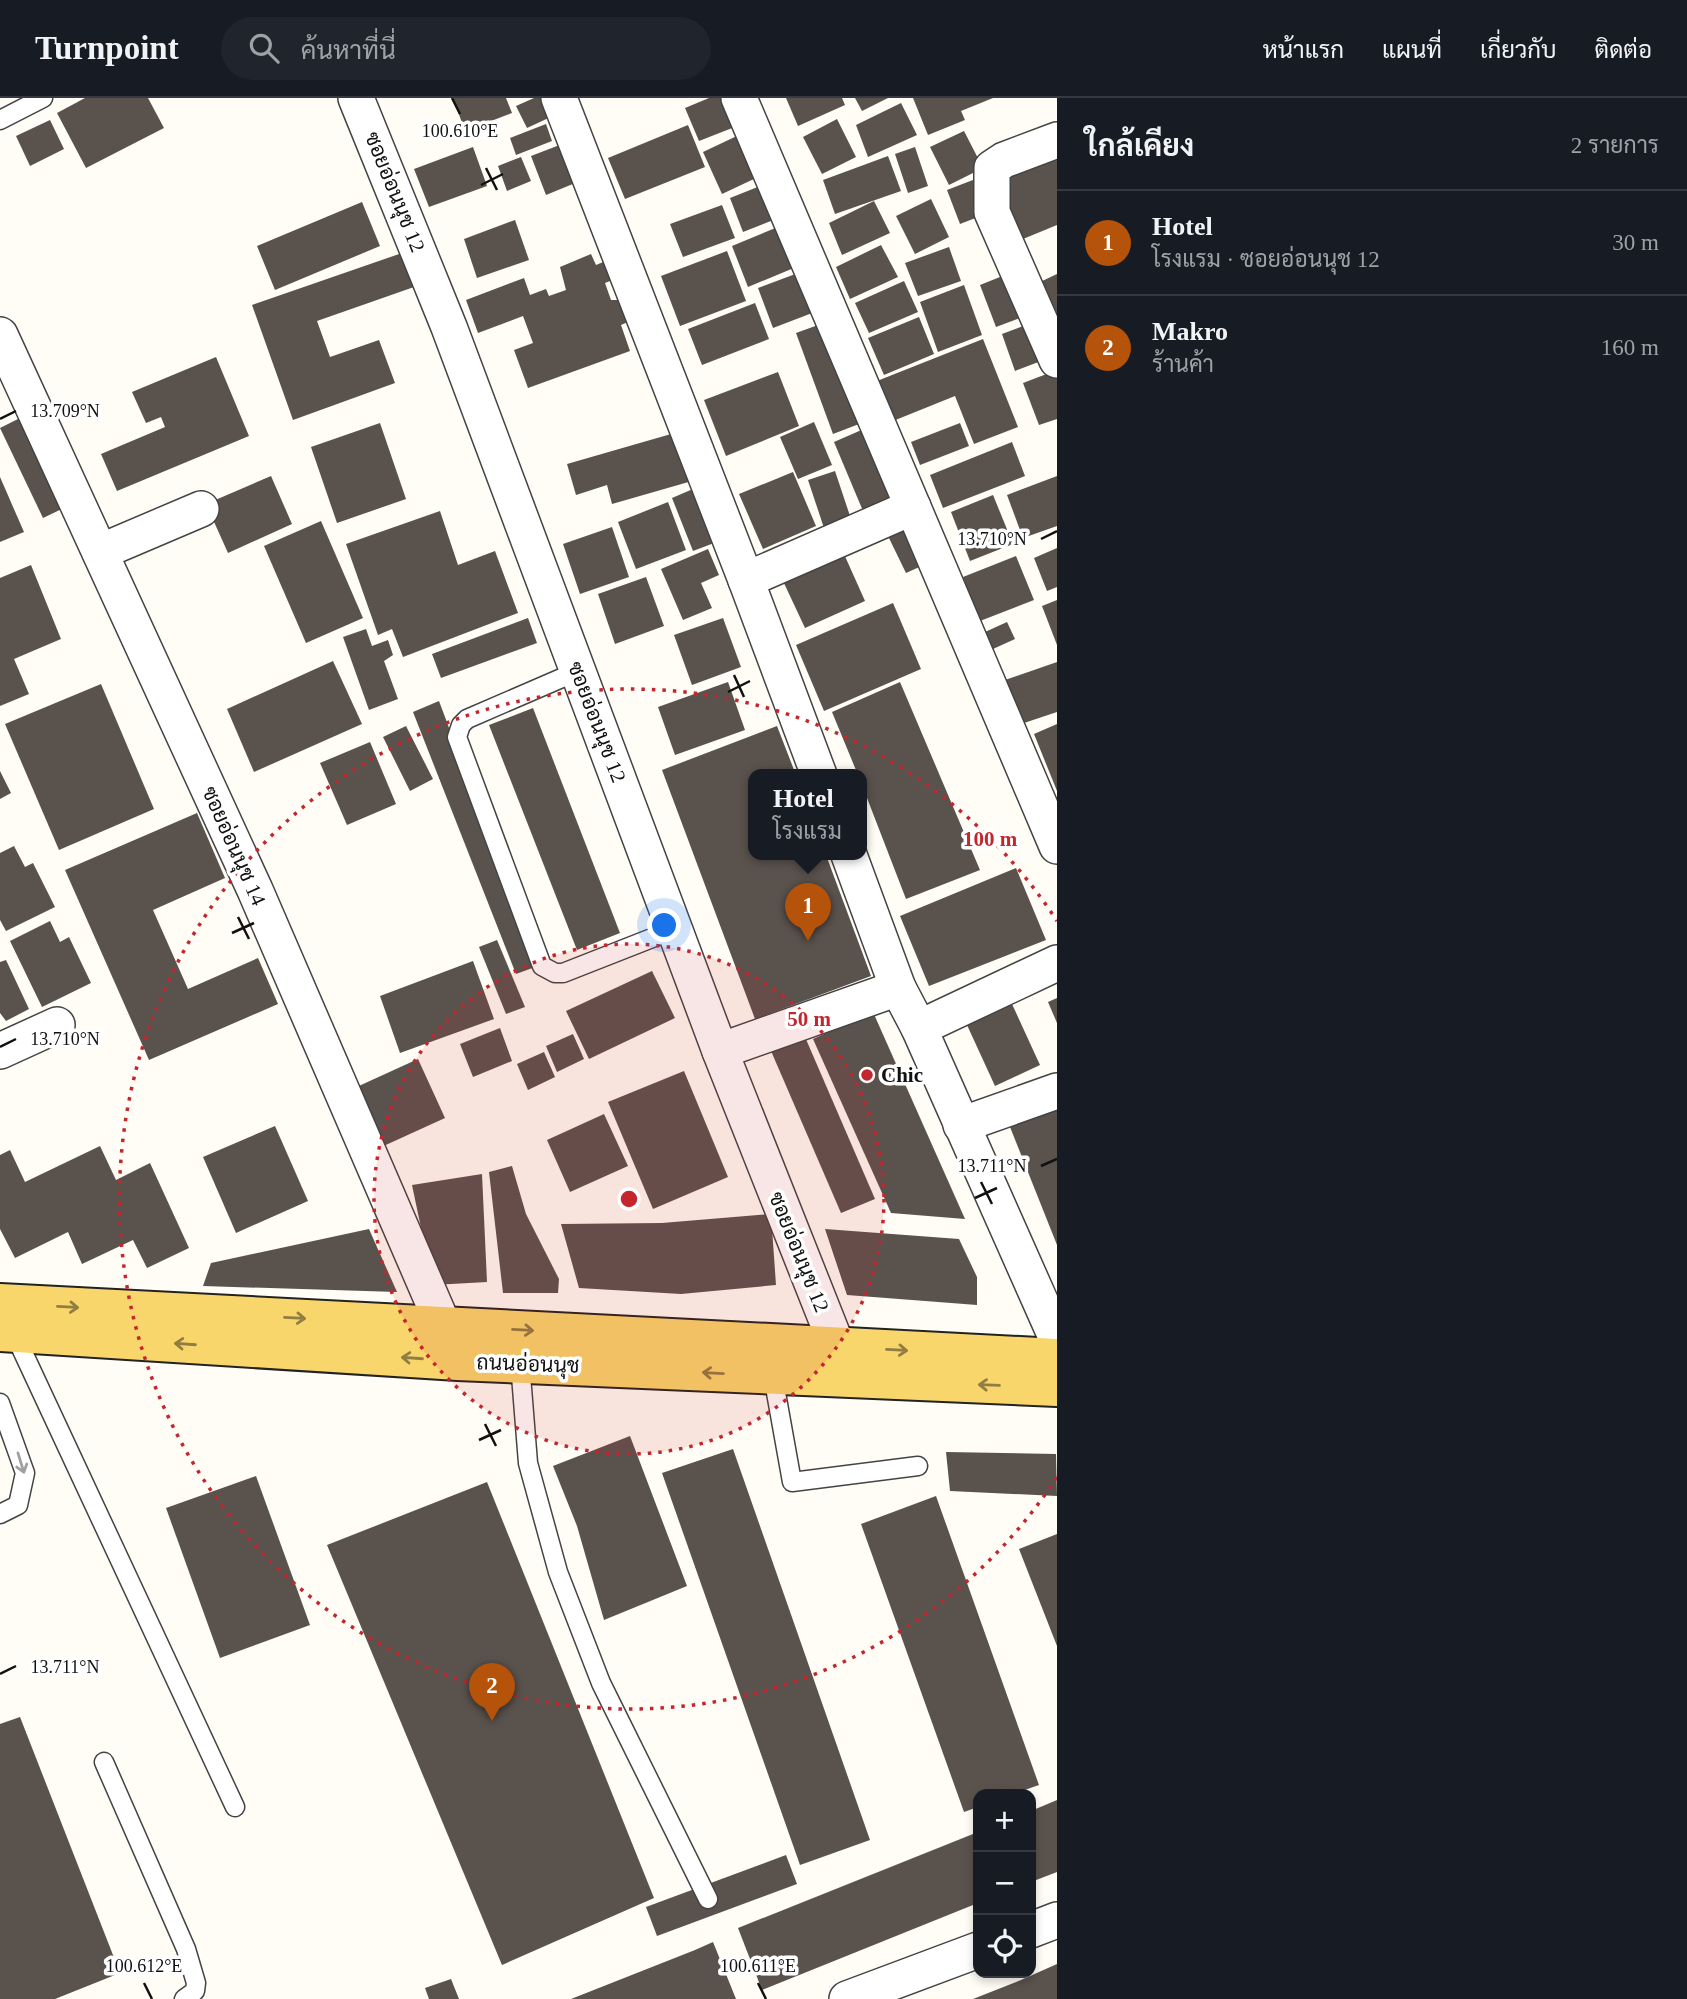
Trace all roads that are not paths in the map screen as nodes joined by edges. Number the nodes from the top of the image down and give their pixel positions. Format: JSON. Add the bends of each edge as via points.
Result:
{"nodes":[{"id":1,"x":43,"y":98,"type":"edge"},
{"id":2,"x":356,"y":98,"type":"edge"},
{"id":3,"x":559,"y":98,"type":"edge"},
{"id":4,"x":740,"y":98,"type":"edge"},
{"id":5,"x":0,"y":120,"type":"edge"},
{"id":6,"x":1057,"y":140,"type":"edge"},
{"id":7,"x":0,"y":335,"type":"edge"},
{"id":8,"x":1057,"y":359,"type":"edge"},
{"id":9,"x":913,"y":507,"type":"junction"},
{"id":10,"x":201,"y":509,"type":"dead end"},
{"id":11,"x":100,"y":552,"type":"junction"},
{"id":12,"x":746,"y":580,"type":"junction"},
{"id":13,"x":578,"y":671,"type":"junction"},
{"id":14,"x":817,"y":769,"type":"edge"},
{"id":15,"x":1057,"y":846,"type":"edge"},
{"id":16,"x":851,"y":860,"type":"edge"},
{"id":17,"x":674,"y":929,"type":"junction"},
{"id":18,"x":1057,"y":963,"type":"edge"},
{"id":19,"x":898,"y":988,"type":"junction"},
{"id":20,"x":57,"y":1025,"type":"dead end"},
{"id":21,"x":919,"y":1028,"type":"junction"},
{"id":22,"x":0,"y":1051,"type":"edge"},
{"id":23,"x":720,"y":1051,"type":"junction"},
{"id":24,"x":1057,"y":1091,"type":"edge"},
{"id":25,"x":961,"y":1125,"type":"junction"},
{"id":26,"x":5,"y":1323,"type":"edge"},
{"id":27,"x":443,"y":1325,"type":"junction"},
{"id":28,"x":1057,"y":1339,"type":"edge"},
{"id":29,"x":1057,"y":1358,"type":"edge"},
{"id":30,"x":458,"y":1361,"type":"junction"},
{"id":31,"x":520,"y":1363,"type":"junction"},
{"id":32,"x":843,"y":1363,"type":"junction"},
{"id":33,"x":774,"y":1376,"type":"junction"},
{"id":34,"x":1057,"y":1387,"type":"edge"},
{"id":35,"x":0,"y":1403,"type":"edge"},
{"id":36,"x":918,"y":1466,"type":"dead end"},
{"id":37,"x":0,"y":1514,"type":"edge"},
{"id":38,"x":104,"y":1762,"type":"dead end"},
{"id":39,"x":234,"y":1807,"type":"dead end"},
{"id":40,"x":708,"y":1899,"type":"dead end"},
{"id":41,"x":1057,"y":1920,"type":"edge"},
{"id":42,"x":1036,"y":1928,"type":"edge"},
{"id":43,"x":973,"y":1952,"type":"edge"},
{"id":44,"x":184,"y":1999,"type":"edge"},
{"id":45,"x":847,"y":1999,"type":"edge"}],
"edges":[{"from":1,"to":5,"type":"lane"},
{"from":2,"to":13,"type":"street","name":"ซอยอ่อนนุช 12","via":[[449,327]]},
{"from":3,"to":12,"type":"street"},
{"from":4,"to":9,"type":"street"},
{"from":6,"to":8,"type":"street","via":[[992,168],[992,212]]},
{"from":7,"to":11,"type":"street","name":"ซอยอ่อนนุช 14"},
{"from":9,"to":12,"type":"street"},
{"from":9,"to":15,"type":"street"},
{"from":10,"to":11,"type":"street"},
{"from":11,"to":27,"type":"street","name":"ซอยอ่อนนุช 14","via":[[255,890]]},
{"from":12,"to":14,"type":"street"},
{"from":13,"to":17,"type":"street","name":"ซอยอ่อนนุช 12"},
{"from":13,"to":17,"type":"lane","via":[[467,719],[457,737],[542,967],[563,973]]},
{"from":16,"to":19,"type":"street"},
{"from":17,"to":23,"type":"street","name":"ซอยอ่อนนุช 12"},
{"from":18,"to":21,"type":"street"},
{"from":19,"to":21,"type":"street"},
{"from":19,"to":23,"type":"street"},
{"from":20,"to":22,"type":"street"},
{"from":21,"to":25,"type":"street"},
{"from":23,"to":32,"type":"street","name":"ซอยอ่อนนุช 12"},
{"from":24,"to":25,"type":"street"},
{"from":25,"to":28,"type":"street"},
{"from":26,"to":27,"type":"main road","name":"ถนนอ่อนนุช","one_way":true},
{"from":30,"to":26,"type":"main road","name":"ถนนอ่อนนุช","one_way":true},
{"from":26,"to":39,"type":"lane"},
{"from":27,"to":30,"type":"street","name":"ซอยอ่อนนุช 14"},
{"from":27,"to":32,"type":"main road","name":"ถนนอ่อนนุช","one_way":true},
{"from":32,"to":29,"type":"main road","name":"ถนนอ่อนนุช","one_way":true},
{"from":30,"to":31,"type":"main road","name":"ถนนอ่อนนุช"},
{"from":33,"to":31,"type":"main road","name":"ถนนอ่อนนุช","one_way":true},
{"from":31,"to":40,"type":"lane","via":[[528,1464],[558,1572],[601,1683]]},
{"from":32,"to":33,"type":"main road","name":"ถนนอ่อนนุช"},
{"from":34,"to":32,"type":"main road","name":"ถนนอ่อนนุช","one_way":true},
{"from":33,"to":36,"type":"lane","via":[[792,1482]]},
{"from":35,"to":37,"type":"lane","one_way":true,"via":[[25,1472],[18,1505]]},
{"from":38,"to":44,"type":"lane","via":[[186,1949],[196,1983],[195,1991]]},
{"from":41,"to":42,"type":"street"},
{"from":43,"to":45,"type":"street"}]}
